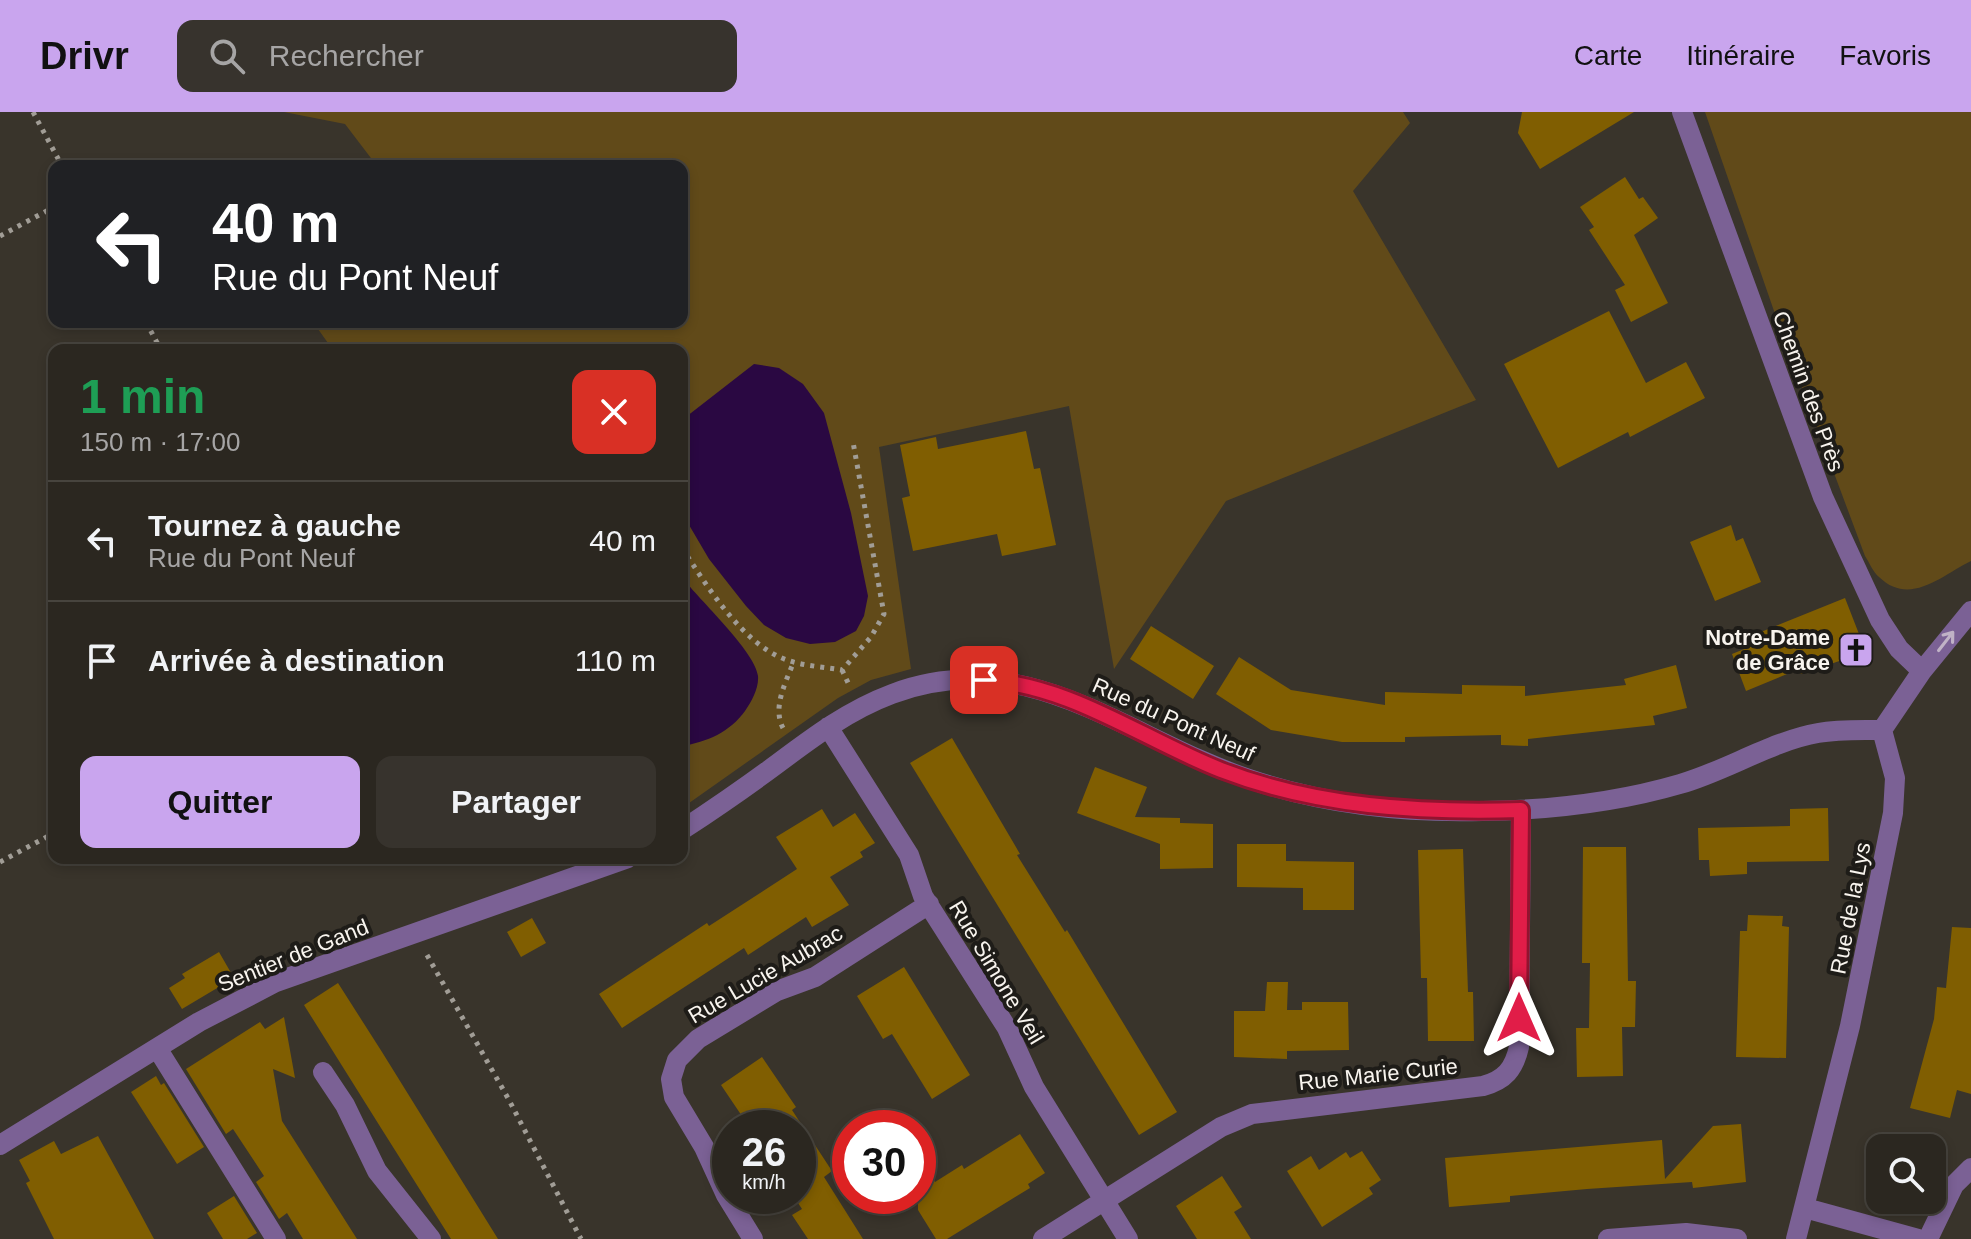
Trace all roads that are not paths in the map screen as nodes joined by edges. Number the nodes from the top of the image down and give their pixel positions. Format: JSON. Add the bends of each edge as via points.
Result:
{"nodes":[{"id":1,"x":1682,"y":112,"type":"edge"},
{"id":2,"x":1971,"y":611,"type":"edge"},
{"id":3,"x":1922,"y":671,"type":"junction"},
{"id":4,"x":828,"y":727,"type":"junction"},
{"id":5,"x":1882,"y":730,"type":"junction"},
{"id":6,"x":1521,"y":810,"type":"junction"},
{"id":7,"x":688,"y":826,"type":"edge"},
{"id":8,"x":611,"y":864,"type":"edge"},
{"id":9,"x":929,"y":904,"type":"junction"},
{"id":10,"x":157,"y":1048,"type":"junction"},
{"id":11,"x":323,"y":1072,"type":"dead end"},
{"id":12,"x":0,"y":1145,"type":"edge"},
{"id":13,"x":1971,"y":1168,"type":"edge"},
{"id":14,"x":1105,"y":1201,"type":"junction"},
{"id":15,"x":1805,"y":1208,"type":"junction"},
{"id":16,"x":276,"y":1239,"type":"edge"},
{"id":17,"x":431,"y":1239,"type":"edge"},
{"id":18,"x":753,"y":1239,"type":"edge"},
{"id":19,"x":1043,"y":1239,"type":"edge"},
{"id":20,"x":1128,"y":1239,"type":"edge"},
{"id":21,"x":1608,"y":1239,"type":"edge"},
{"id":22,"x":1737,"y":1239,"type":"edge"},
{"id":23,"x":1796,"y":1239,"type":"edge"},
{"id":24,"x":1918,"y":1239,"type":"edge"},
{"id":25,"x":1928,"y":1239,"type":"edge"}],
"edges":[{"from":1,"to":3,"type":"street","name":"Chemin des Près","via":[[1823,497],[1884,627]]},
{"from":3,"to":2,"type":"street","one_way":true},
{"from":3,"to":5,"type":"street"},
{"from":4,"to":6,"type":"street","name":"Rue du Pont Neuf","via":[[859,708],[912,688],[971,680],[1019,683],[1079,703],[1223,771],[1279,788],[1409,809]]},
{"from":4,"to":7,"type":"street"},
{"from":4,"to":9,"type":"street","name":"Rue Simone Veil","via":[[913,863]]},
{"from":5,"to":6,"type":"street","name":"Rue du Pont Neuf","via":[[1816,733],[1651,792],[1588,805]]},
{"from":5,"to":15,"type":"street","name":"Rue de la Lys","via":[[1893,764],[1894,804],[1850,1026]]},
{"from":6,"to":14,"type":"street","name":"Rue Marie Curie","via":[[1519,1047],[1504,1078],[1483,1086],[1252,1114],[1221,1127]]},
{"from":8,"to":10,"type":"street","name":"Sentier de Gand","via":[[276,982]]},
{"from":9,"to":14,"type":"street","name":"Rue Simone Veil"},
{"from":9,"to":18,"type":"street","name":"Rue Lucie Aubrac","via":[[815,977],[777,991],[710,1031],[677,1060],[671,1079],[674,1097]]},
{"from":10,"to":12,"type":"street","name":"Sentier de Gand"},
{"from":10,"to":16,"type":"street"},
{"from":11,"to":17,"type":"street","via":[[377,1171]]},
{"from":13,"to":25,"type":"street","via":[[1954,1185]]},
{"from":14,"to":19,"type":"street"},
{"from":14,"to":20,"type":"street","name":"Rue Simone Veil"},
{"from":15,"to":23,"type":"street","name":"Rue de la Lys"},
{"from":15,"to":24,"type":"street"},
{"from":21,"to":22,"type":"street","via":[[1686,1233]]}]}
